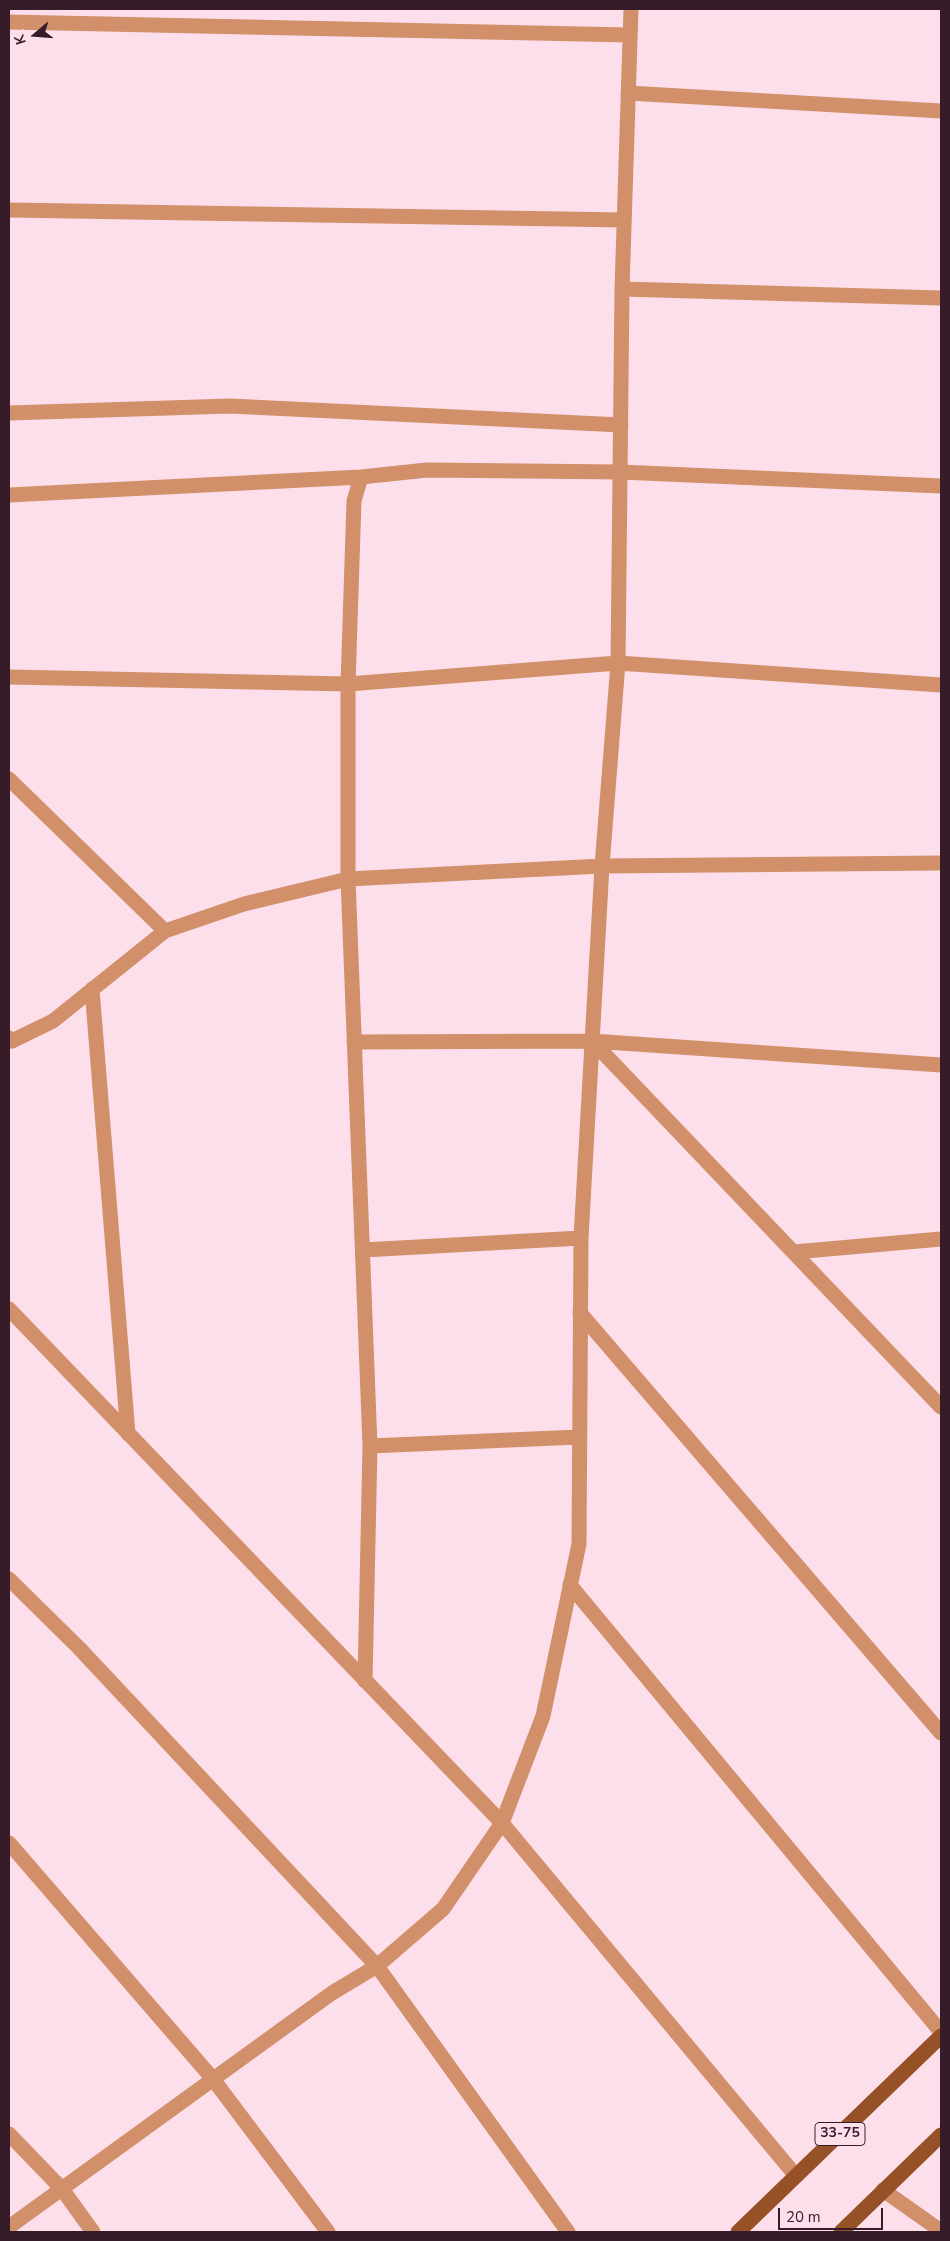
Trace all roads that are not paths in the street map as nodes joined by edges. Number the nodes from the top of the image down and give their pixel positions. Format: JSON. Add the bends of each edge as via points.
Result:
{"nodes":[{"id":1,"x":631,"y":9,"type":"edge"},
{"id":2,"x":9,"y":22,"type":"edge"},
{"id":3,"x":630,"y":34,"type":"junction"},
{"id":4,"x":628,"y":93,"type":"junction"},
{"id":5,"x":941,"y":111,"type":"edge"},
{"id":6,"x":9,"y":210,"type":"edge"},
{"id":7,"x":624,"y":220,"type":"junction"},
{"id":8,"x":622,"y":289,"type":"junction"},
{"id":9,"x":941,"y":298,"type":"edge"},
{"id":10,"x":9,"y":413,"type":"edge"},
{"id":11,"x":621,"y":425,"type":"junction"},
{"id":12,"x":620,"y":472,"type":"junction"},
{"id":13,"x":362,"y":477,"type":"junction"},
{"id":14,"x":941,"y":486,"type":"edge"},
{"id":15,"x":9,"y":495,"type":"edge"},
{"id":16,"x":618,"y":663,"type":"junction"},
{"id":17,"x":9,"y":677,"type":"edge"},
{"id":18,"x":348,"y":684,"type":"junction"},
{"id":19,"x":941,"y":685,"type":"edge"},
{"id":20,"x":9,"y":779,"type":"edge"},
{"id":21,"x":941,"y":863,"type":"edge"},
{"id":22,"x":602,"y":866,"type":"junction"},
{"id":23,"x":348,"y":879,"type":"junction"},
{"id":24,"x":165,"y":930,"type":"junction"},
{"id":25,"x":92,"y":989,"type":"junction"},
{"id":26,"x":9,"y":1038,"type":"edge"},
{"id":27,"x":592,"y":1041,"type":"junction"},
{"id":28,"x":354,"y":1042,"type":"junction"},
{"id":29,"x":941,"y":1065,"type":"edge"},
{"id":30,"x":581,"y":1238,"type":"junction"},
{"id":31,"x":941,"y":1239,"type":"edge"},
{"id":32,"x":363,"y":1250,"type":"junction"},
{"id":33,"x":794,"y":1252,"type":"junction"},
{"id":34,"x":9,"y":1309,"type":"edge"},
{"id":35,"x":580,"y":1313,"type":"junction"},
{"id":36,"x":941,"y":1407,"type":"edge"},
{"id":37,"x":128,"y":1434,"type":"junction"},
{"id":38,"x":579,"y":1437,"type":"junction"},
{"id":39,"x":370,"y":1446,"type":"junction"},
{"id":40,"x":9,"y":1579,"type":"edge"},
{"id":41,"x":570,"y":1585,"type":"junction"},
{"id":42,"x":366,"y":1680,"type":"junction"},
{"id":43,"x":941,"y":1733,"type":"edge"},
{"id":44,"x":502,"y":1823,"type":"junction"},
{"id":45,"x":9,"y":1843,"type":"edge"},
{"id":46,"x":377,"y":1966,"type":"junction"},
{"id":47,"x":941,"y":2032,"type":"edge"},
{"id":48,"x":941,"y":2036,"type":"edge"},
{"id":49,"x":213,"y":2079,"type":"junction"},
{"id":50,"x":9,"y":2134,"type":"edge"},
{"id":51,"x":941,"y":2134,"type":"edge"},
{"id":52,"x":796,"y":2176,"type":"junction"},
{"id":53,"x":62,"y":2189,"type":"junction"},
{"id":54,"x":883,"y":2190,"type":"junction"},
{"id":55,"x":9,"y":2226,"type":"edge"},
{"id":56,"x":941,"y":2231,"type":"edge"},
{"id":57,"x":93,"y":2232,"type":"edge"},
{"id":58,"x":328,"y":2232,"type":"edge"},
{"id":59,"x":568,"y":2232,"type":"edge"},
{"id":60,"x":738,"y":2232,"type":"edge"},
{"id":61,"x":840,"y":2232,"type":"edge"}],
"edges":[{"from":1,"to":3,"type":"street"},
{"from":2,"to":3,"type":"street"},
{"from":3,"to":4,"type":"street"},
{"from":4,"to":5,"type":"street"},
{"from":4,"to":7,"type":"street"},
{"from":6,"to":7,"type":"street"},
{"from":7,"to":8,"type":"street"},
{"from":8,"to":9,"type":"street"},
{"from":8,"to":11,"type":"street"},
{"from":10,"to":11,"type":"street","via":[[230,406]]},
{"from":11,"to":12,"type":"street"},
{"from":12,"to":13,"type":"street","via":[[427,470]]},
{"from":12,"to":14,"type":"street"},
{"from":12,"to":16,"type":"street"},
{"from":13,"to":15,"type":"street"},
{"from":13,"to":18,"type":"street","via":[[354,501]]},
{"from":16,"to":18,"type":"street"},
{"from":16,"to":19,"type":"street"},
{"from":16,"to":22,"type":"street"},
{"from":17,"to":18,"type":"street"},
{"from":18,"to":23,"type":"street"},
{"from":20,"to":24,"type":"street"},
{"from":21,"to":22,"type":"street"},
{"from":22,"to":23,"type":"street"},
{"from":22,"to":27,"type":"street"},
{"from":23,"to":24,"type":"street","via":[[244,904]]},
{"from":23,"to":28,"type":"street"},
{"from":24,"to":25,"type":"street"},
{"from":25,"to":26,"type":"street","via":[[53,1021],[12,1041]]},
{"from":25,"to":37,"type":"street"},
{"from":27,"to":28,"type":"street"},
{"from":27,"to":29,"type":"street"},
{"from":27,"to":30,"type":"street"},
{"from":27,"to":33,"type":"street"},
{"from":28,"to":32,"type":"street"},
{"from":30,"to":32,"type":"street"},
{"from":30,"to":35,"type":"street"},
{"from":31,"to":33,"type":"street"},
{"from":32,"to":39,"type":"street"},
{"from":33,"to":36,"type":"street"},
{"from":34,"to":37,"type":"street"},
{"from":35,"to":38,"type":"street"},
{"from":35,"to":43,"type":"street"},
{"from":37,"to":42,"type":"street"},
{"from":38,"to":39,"type":"street"},
{"from":38,"to":41,"type":"street","via":[[579,1544]]},
{"from":39,"to":42,"type":"street"},
{"from":40,"to":46,"type":"street","via":[[79,1648]]},
{"from":41,"to":44,"type":"street","via":[[543,1716]]},
{"from":41,"to":47,"type":"street"},
{"from":42,"to":44,"type":"street"},
{"from":44,"to":46,"type":"street","via":[[443,1909]]},
{"from":44,"to":52,"type":"street"},
{"from":45,"to":49,"type":"street"},
{"from":46,"to":49,"type":"street"},
{"from":46,"to":59,"type":"street"},
{"from":48,"to":52,"type":"main road","number":"33-75"},
{"from":49,"to":53,"type":"street"},
{"from":49,"to":58,"type":"street"},
{"from":50,"to":53,"type":"street"},
{"from":51,"to":54,"type":"main road"},
{"from":52,"to":60,"type":"main road","number":"33-75"},
{"from":53,"to":55,"type":"street"},
{"from":53,"to":57,"type":"street"},
{"from":54,"to":56,"type":"street"},
{"from":54,"to":61,"type":"main road"}]}
